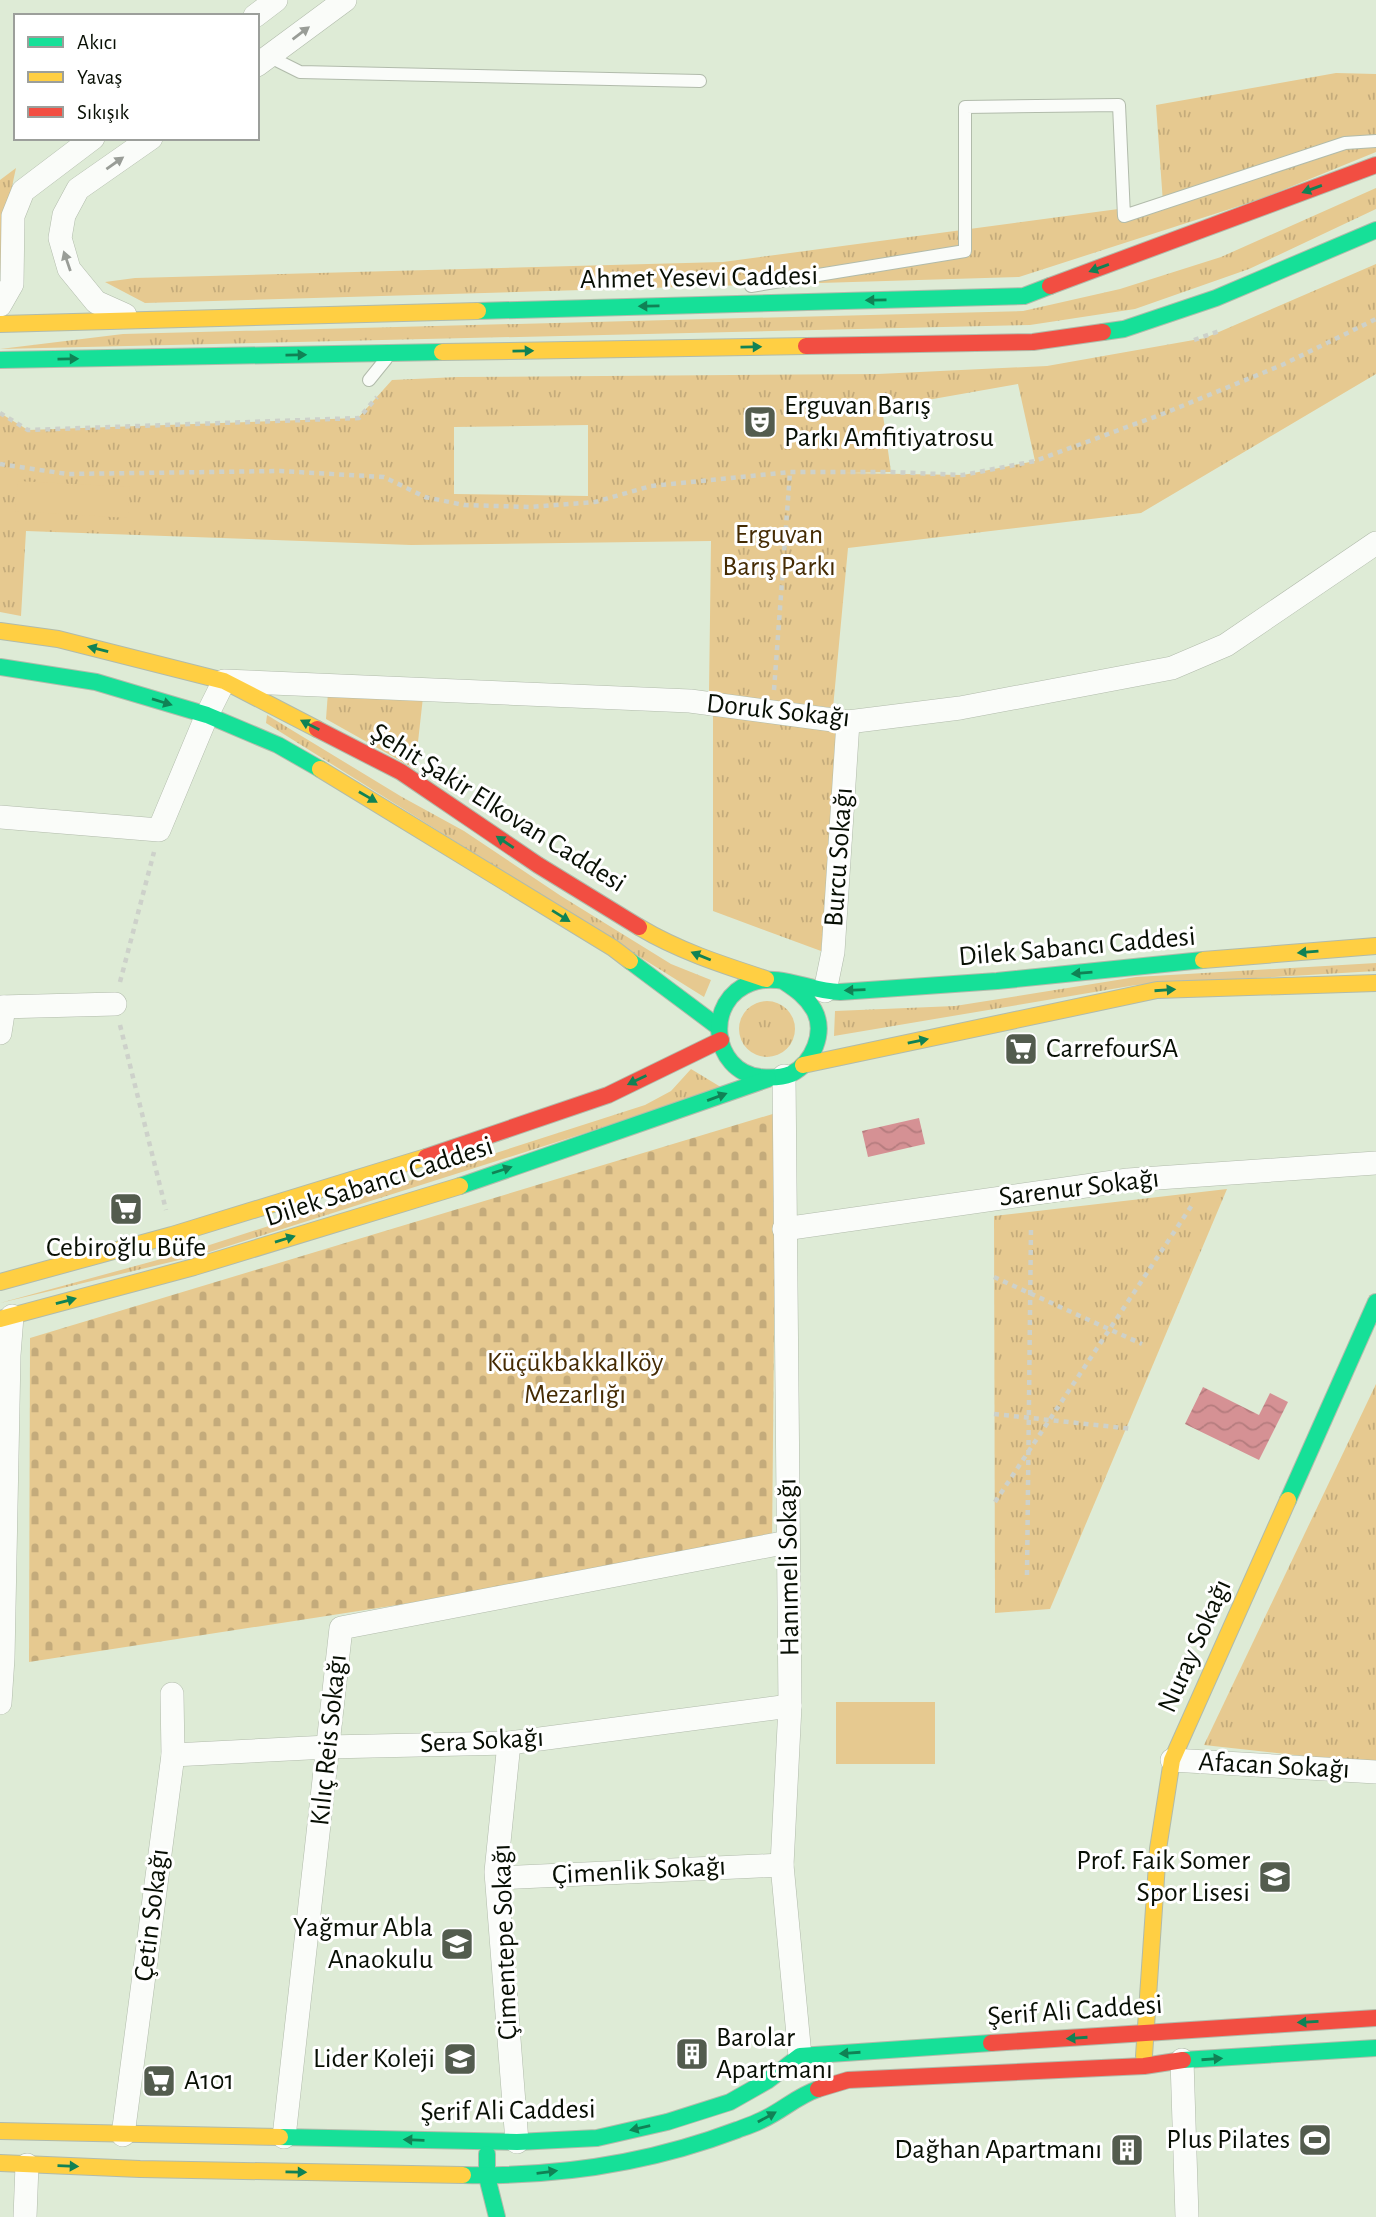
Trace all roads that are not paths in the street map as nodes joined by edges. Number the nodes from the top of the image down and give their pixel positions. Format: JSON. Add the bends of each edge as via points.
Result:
{"nodes":[{"id":1,"x":276,"y":0,"type":"edge"},
{"id":2,"x":345,"y":0,"type":"edge"},
{"id":3,"x":258,"y":14,"type":"edge"},
{"id":4,"x":263,"y":61,"type":"edge"},
{"id":5,"x":700,"y":81,"type":"dead end"},
{"id":6,"x":90,"y":140,"type":"edge"},
{"id":7,"x":148,"y":140,"type":"edge"},
{"id":8,"x":1376,"y":141,"type":"edge"},
{"id":9,"x":1376,"y":165,"type":"edge"},
{"id":10,"x":1376,"y":230,"type":"edge"},
{"id":11,"x":751,"y":286,"type":"dead end"},
{"id":12,"x":0,"y":305,"type":"edge"},
{"id":13,"x":134,"y":319,"type":"junction"},
{"id":14,"x":0,"y":324,"type":"edge"},
{"id":15,"x":390,"y":353,"type":"junction"},
{"id":16,"x":0,"y":360,"type":"edge"},
{"id":17,"x":369,"y":380,"type":"dead end"},
{"id":18,"x":1376,"y":543,"type":"edge"},
{"id":19,"x":0,"y":631,"type":"edge"},
{"id":20,"x":0,"y":667,"type":"edge"},
{"id":21,"x":224,"y":681,"type":"junction"},
{"id":22,"x":207,"y":715,"type":"junction"},
{"id":23,"x":848,"y":722,"type":"junction"},
{"id":24,"x":0,"y":817,"type":"edge"},
{"id":25,"x":1376,"y":946,"type":"edge"},
{"id":26,"x":766,"y":979,"type":"junction"},
{"id":27,"x":783,"y":981,"type":"junction"},
{"id":28,"x":1376,"y":984,"type":"edge"},
{"id":29,"x":825,"y":991,"type":"junction"},
{"id":30,"x":115,"y":1004,"type":"road end"},
{"id":31,"x":2,"y":1007,"type":"edge"},
{"id":32,"x":0,"y":1033,"type":"edge"},
{"id":33,"x":719,"y":1033,"type":"junction"},
{"id":34,"x":785,"y":1073,"type":"junction"},
{"id":35,"x":1376,"y":1163,"type":"edge"},
{"id":36,"x":785,"y":1229,"type":"junction"},
{"id":37,"x":0,"y":1282,"type":"edge"},
{"id":38,"x":1374,"y":1313,"type":"edge"},
{"id":39,"x":6,"y":1317,"type":"edge"},
{"id":40,"x":5,"y":1362,"type":"edge"},
{"id":41,"x":788,"y":1542,"type":"junction"},
{"id":42,"x":172,"y":1694,"type":"dead end"},
{"id":43,"x":0,"y":1703,"type":"edge"},
{"id":44,"x":790,"y":1706,"type":"junction"},
{"id":45,"x":509,"y":1743,"type":"junction"},
{"id":46,"x":328,"y":1747,"type":"junction"},
{"id":47,"x":173,"y":1755,"type":"junction"},
{"id":48,"x":1172,"y":1760,"type":"junction"},
{"id":49,"x":1376,"y":1772,"type":"edge"},
{"id":50,"x":782,"y":1865,"type":"junction"},
{"id":51,"x":497,"y":1878,"type":"junction"},
{"id":52,"x":1376,"y":2018,"type":"edge"},
{"id":53,"x":1183,"y":2030,"type":"junction"},
{"id":54,"x":1145,"y":2034,"type":"junction"},
{"id":55,"x":1376,"y":2048,"type":"edge"},
{"id":56,"x":800,"y":2056,"type":"junction"},
{"id":57,"x":1182,"y":2060,"type":"junction"},
{"id":58,"x":1144,"y":2066,"type":"junction"},
{"id":59,"x":0,"y":2131,"type":"edge"},
{"id":60,"x":123,"y":2135,"type":"junction"},
{"id":61,"x":284,"y":2137,"type":"junction"},
{"id":62,"x":487,"y":2142,"type":"junction"},
{"id":63,"x":517,"y":2143,"type":"junction"},
{"id":64,"x":0,"y":2163,"type":"edge"},
{"id":65,"x":27,"y":2165,"type":"junction"},
{"id":66,"x":516,"y":2176,"type":"junction"},
{"id":67,"x":487,"y":2177,"type":"junction"},
{"id":68,"x":26,"y":2217,"type":"edge"},
{"id":69,"x":497,"y":2217,"type":"edge"},
{"id":70,"x":1187,"y":2217,"type":"edge"}],
"edges":[{"from":1,"to":3,"type":"street"},
{"from":4,"to":2,"type":"street","one_way":true},
{"from":4,"to":5,"type":"lane","via":[[300,72]]},
{"from":6,"to":12,"type":"street","via":[[23,191],[13,216],[12,284]]},
{"from":13,"to":7,"type":"street","one_way":true,"via":[[96,302],[69,270],[60,238],[64,215],[78,189]]},
{"from":8,"to":11,"type":"lane","via":[[1345,144],[1124,216],[1119,105],[965,107],[965,251]]},
{"from":9,"to":13,"type":"main road","name":"Ahmet Yesevi Caddesi","one_way":true,"via":[[1024,296]]},
{"from":15,"to":10,"type":"main road","one_way":true,"via":[[1033,342],[1124,329],[1216,298]]},
{"from":13,"to":14,"type":"main road","name":"Ahmet Yesevi Caddesi"},
{"from":16,"to":15,"type":"main road","one_way":true},
{"from":15,"to":17,"type":"lane"},
{"from":18,"to":23,"type":"street","name":"Doruk Sokağı","via":[[1226,645],[1172,668],[960,708]]},
{"from":21,"to":19,"type":"main road","name":"Şehit Şakir Elkovan Caddesi","one_way":true,"via":[[58,639]]},
{"from":20,"to":22,"type":"main road","name":"Şehit Şakir Elkovan Caddesi","one_way":true,"via":[[96,682]]},
{"from":21,"to":22,"type":"street"},
{"from":21,"to":23,"type":"street","name":"Doruk Sokağı","via":[[690,701]]},
{"from":26,"to":21,"type":"main road","name":"Şehit Şakir Elkovan Caddesi","one_way":true,"via":[[657,938],[401,772]]},
{"from":22,"to":24,"type":"street","via":[[159,830]]},
{"from":22,"to":33,"type":"main road","name":"Şehit Şakir Elkovan Caddesi","one_way":true,"via":[[278,745],[613,948]]},
{"from":23,"to":29,"type":"street","name":"Burcu Sokağı","via":[[833,952]]},
{"from":25,"to":29,"type":"main road","name":"Dilek Sabancı Caddesi","one_way":true,"via":[[934,987]]},
{"from":26,"to":27,"type":"main road","name":"Dilek Sabancı Caddesi"},
{"from":26,"to":33,"type":"main road","via":[[734,993],[724,1006]]},
{"from":27,"to":29,"type":"main road","name":"Dilek Sabancı Caddesi"},
{"from":27,"to":34,"type":"main road","name":"Dilek Sabancı Caddesi","via":[[810,1000],[819,1032],[815,1051]]},
{"from":34,"to":28,"type":"main road","name":"Dilek Sabancı Caddesi","one_way":true,"via":[[1157,990]]},
{"from":30,"to":31,"type":"street"},
{"from":31,"to":32,"type":"street"},
{"from":33,"to":34,"type":"main road","via":[[737,1067],[752,1075]]},
{"from":33,"to":37,"type":"main road","name":"Dilek Sabancı Caddesi","one_way":true,"via":[[608,1095],[402,1165]]},
{"from":34,"to":36,"type":"street","name":"Hanımeli Sokağı"},
{"from":39,"to":34,"type":"main road","name":"Dilek Sabancı Caddesi","one_way":true,"via":[[217,1260],[440,1191]]},
{"from":35,"to":36,"type":"street","name":"Sarenur Sokağı","via":[[1128,1180]]},
{"from":36,"to":41,"type":"street","name":"Hanımeli Sokağı"},
{"from":38,"to":48,"type":"main road","name":"Nuray Sokağı"},
{"from":39,"to":40,"type":"street"},
{"from":40,"to":43,"type":"street"},
{"from":41,"to":44,"type":"street","name":"Hanımeli Sokağı"},
{"from":41,"to":46,"type":"street","name":"Kılıç Reis Sokağı","via":[[341,1628]]},
{"from":42,"to":47,"type":"street","name":"Çetin Sokağı"},
{"from":44,"to":45,"type":"street","name":"Sera Sokağı"},
{"from":44,"to":50,"type":"street","name":"Hanımeli Sokağı"},
{"from":45,"to":46,"type":"street","name":"Sera Sokağı"},
{"from":45,"to":51,"type":"street","name":"Çimentepe Sokağı"},
{"from":46,"to":47,"type":"street","name":"Sera Sokağı"},
{"from":46,"to":61,"type":"street","name":"Kılıç Reis Sokağı"},
{"from":47,"to":60,"type":"street","name":"Çetin Sokağı"},
{"from":48,"to":49,"type":"street","name":"Afacan Sokağı"},
{"from":48,"to":54,"type":"main road","name":"Nuray Sokağı","via":[[1158,1849]]},
{"from":50,"to":51,"type":"street","name":"Çimenlik Sokağı"},
{"from":50,"to":56,"type":"street","name":"Hanımeli Sokağı"},
{"from":51,"to":63,"type":"street","name":"Çimentepe Sokağı"},
{"from":52,"to":53,"type":"main road","name":"Şerif Ali Caddesi","one_way":true},
{"from":53,"to":54,"type":"main road","name":"Şerif Ali Caddesi"},
{"from":53,"to":57,"type":"main road"},
{"from":54,"to":56,"type":"main road","name":"Şerif Ali Caddesi","one_way":true},
{"from":54,"to":58,"type":"main road","name":"Nuray Sokağı"},
{"from":57,"to":55,"type":"main road","name":"Şerif Ali Caddesi","one_way":true},
{"from":56,"to":63,"type":"main road","name":"Şerif Ali Caddesi","one_way":true,"via":[[730,2102],[667,2122],[597,2138]]},
{"from":57,"to":58,"type":"main road","name":"Şerif Ali Caddesi"},
{"from":57,"to":70,"type":"street"},
{"from":66,"to":58,"type":"main road","name":"Şerif Ali Caddesi","one_way":true,"via":[[616,2164],[713,2139],[764,2120],[803,2094],[848,2080]]},
{"from":59,"to":60,"type":"main road","name":"Şerif Ali Caddesi"},
{"from":60,"to":61,"type":"main road","name":"Şerif Ali Caddesi"},
{"from":62,"to":61,"type":"main road","name":"Şerif Ali Caddesi","one_way":true},
{"from":62,"to":63,"type":"main road","name":"Şerif Ali Caddesi"},
{"from":62,"to":67,"type":"main road"},
{"from":63,"to":66,"type":"main road"},
{"from":64,"to":65,"type":"main road","name":"Şerif Ali Caddesi"},
{"from":65,"to":67,"type":"main road","name":"Şerif Ali Caddesi","one_way":true},
{"from":65,"to":68,"type":"street"},
{"from":66,"to":67,"type":"main road","name":"Şerif Ali Caddesi"},
{"from":67,"to":69,"type":"main road"}]}
